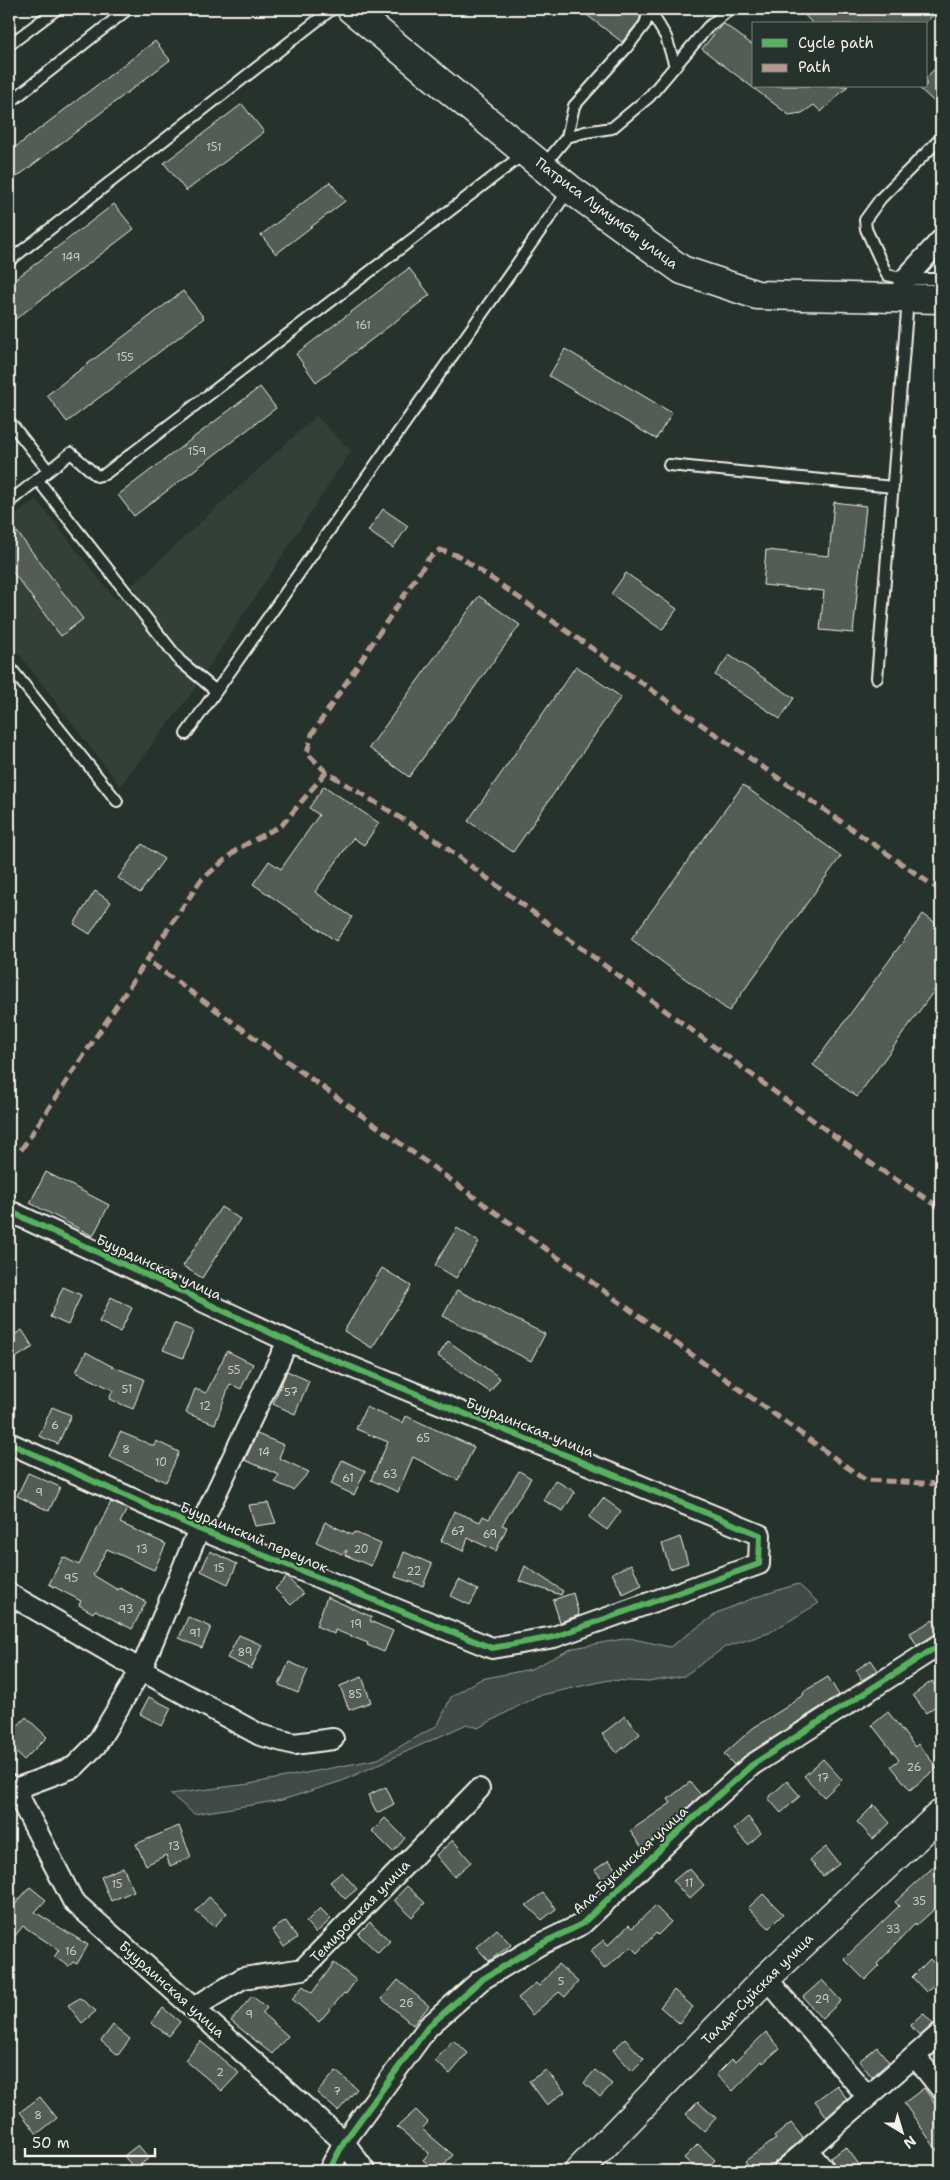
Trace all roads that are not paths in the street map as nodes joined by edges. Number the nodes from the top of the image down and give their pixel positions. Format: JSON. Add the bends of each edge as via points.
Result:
{"nodes":[{"id":1,"x":57,"y":9,"type":"edge"},
{"id":2,"x":128,"y":9,"type":"edge"},
{"id":3,"x":332,"y":9,"type":"edge"},
{"id":4,"x":351,"y":9,"type":"edge"},
{"id":5,"x":730,"y":9,"type":"edge"},
{"id":6,"x":651,"y":10,"type":"edge"},
{"id":7,"x":9,"y":45,"type":"edge"},
{"id":8,"x":675,"y":66,"type":"junction"},
{"id":9,"x":9,"y":103,"type":"edge"},
{"id":10,"x":567,"y":137,"type":"junction"},
{"id":11,"x":941,"y":138,"type":"edge"},
{"id":12,"x":534,"y":159,"type":"junction"},
{"id":13,"x":570,"y":189,"type":"junction"},
{"id":14,"x":941,"y":240,"type":"edge"},
{"id":15,"x":9,"y":262,"type":"edge"},
{"id":16,"x":941,"y":279,"type":"edge"},
{"id":17,"x":904,"y":292,"type":"junction"},
{"id":18,"x":941,"y":299,"type":"edge"},
{"id":19,"x":9,"y":421,"type":"edge"},
{"id":20,"x":669,"y":465,"type":"dead end"},
{"id":21,"x":48,"y":470,"type":"junction"},
{"id":22,"x":37,"y":479,"type":"junction"},
{"id":23,"x":893,"y":487,"type":"junction"},
{"id":24,"x":9,"y":502,"type":"edge"},
{"id":25,"x":9,"y":666,"type":"edge"},
{"id":26,"x":877,"y":678,"type":"dead end"},
{"id":27,"x":216,"y":691,"type":"junction"},
{"id":28,"x":186,"y":734,"type":"dead end"},
{"id":29,"x":117,"y":801,"type":"dead end"},
{"id":30,"x":9,"y":1211,"type":"edge"},
{"id":31,"x":288,"y":1341,"type":"junction"},
{"id":32,"x":9,"y":1443,"type":"edge"},
{"id":33,"x":199,"y":1529,"type":"junction"},
{"id":34,"x":9,"y":1594,"type":"edge"},
{"id":35,"x":941,"y":1644,"type":"edge"},
{"id":36,"x":492,"y":1648,"type":"joint"},
{"id":37,"x":141,"y":1670,"type":"junction"},
{"id":38,"x":333,"y":1739,"type":"dead end"},
{"id":39,"x":12,"y":1787,"type":"edge"},
{"id":40,"x":479,"y":1789,"type":"dead end"},
{"id":41,"x":941,"y":1814,"type":"edge"},
{"id":42,"x":766,"y":1978,"type":"junction"},
{"id":43,"x":193,"y":2008,"type":"junction"},
{"id":44,"x":941,"y":2033,"type":"edge"},
{"id":45,"x":915,"y":2056,"type":"junction"},
{"id":46,"x":941,"y":2089,"type":"edge"},
{"id":47,"x":868,"y":2097,"type":"junction"},
{"id":48,"x":344,"y":2142,"type":"junction"},
{"id":49,"x":808,"y":2150,"type":"junction"},
{"id":50,"x":329,"y":2171,"type":"edge"},
{"id":51,"x":365,"y":2171,"type":"edge"},
{"id":52,"x":579,"y":2171,"type":"edge"},
{"id":53,"x":783,"y":2171,"type":"edge"},
{"id":54,"x":825,"y":2171,"type":"edge"}],
"edges":[{"from":1,"to":7,"type":"lane"},
{"from":2,"to":9,"type":"lane"},
{"from":3,"to":15,"type":"lane"},
{"from":4,"to":12,"type":"street","name":"Патриса Лумумбы улица"},
{"from":5,"to":8,"type":"lane","via":[[708,27]]},
{"from":6,"to":8,"type":"lane","via":[[666,37]]},
{"from":6,"to":10,"type":"lane","via":[[628,46],[574,106]]},
{"from":8,"to":10,"type":"lane","via":[[649,97],[612,128]]},
{"from":10,"to":12,"type":"lane"},
{"from":11,"to":17,"type":"lane","via":[[881,198],[865,220],[887,275]]},
{"from":12,"to":13,"type":"street","name":"Патриса Лумумбы улица"},
{"from":12,"to":21,"type":"lane","via":[[105,474],[97,476],[71,453]]},
{"from":13,"to":17,"type":"street","name":"Патриса Лумумбы улица","via":[[682,270],[757,295]]},
{"from":13,"to":27,"type":"lane"},
{"from":14,"to":17,"type":"street"},
{"from":16,"to":17,"type":"lane"},
{"from":17,"to":18,"type":"street","name":"Патриса Лумумбы улица"},
{"from":17,"to":23,"type":"lane"},
{"from":19,"to":21,"type":"lane"},
{"from":20,"to":23,"type":"lane"},
{"from":21,"to":22,"type":"lane"},
{"from":22,"to":24,"type":"lane"},
{"from":22,"to":27,"type":"lane","via":[[180,661]]},
{"from":23,"to":26,"type":"lane"},
{"from":25,"to":29,"type":"lane"},
{"from":27,"to":28,"type":"lane"},
{"from":30,"to":31,"type":"street","name":"Буурдинская улица"},
{"from":31,"to":33,"type":"street","name":"Буурдинский переулок"},
{"from":31,"to":36,"type":"street","name":"Буурдинская улица","via":[[760,1535],[759,1564],[554,1637]]},
{"from":32,"to":33,"type":"street","name":"Буурдинский переулок"},
{"from":33,"to":36,"type":"street","name":"Буурдинский переулок"},
{"from":33,"to":37,"type":"street","name":"Буурдинский переулок"},
{"from":34,"to":37,"type":"street"},
{"from":35,"to":48,"type":"street","name":"Ала-Букинская улица","via":[[752,1765],[582,1924],[481,1980],[428,2027]]},
{"from":37,"to":38,"type":"street","via":[[260,1735],[294,1744]]},
{"from":37,"to":39,"type":"street","name":"Буурдинский переулок","via":[[96,1745],[74,1767]]},
{"from":39,"to":43,"type":"street","name":"Буурдинская улица","via":[[73,1901]]},
{"from":40,"to":43,"type":"street","name":"Темировская улица","via":[[303,1969],[243,1978]]},
{"from":41,"to":42,"type":"street","name":"Талды-Суйская улица"},
{"from":42,"to":47,"type":"street"},
{"from":42,"to":52,"type":"street","name":"Талды-Суйская улица"},
{"from":43,"to":48,"type":"street","name":"Буурдинская улица"},
{"from":44,"to":45,"type":"street"},
{"from":45,"to":46,"type":"street"},
{"from":45,"to":47,"type":"street"},
{"from":47,"to":49,"type":"street"},
{"from":48,"to":50,"type":"street"},
{"from":48,"to":51,"type":"street","name":"Буурдинская улица"},
{"from":49,"to":53,"type":"street"},
{"from":49,"to":54,"type":"street"}]}
